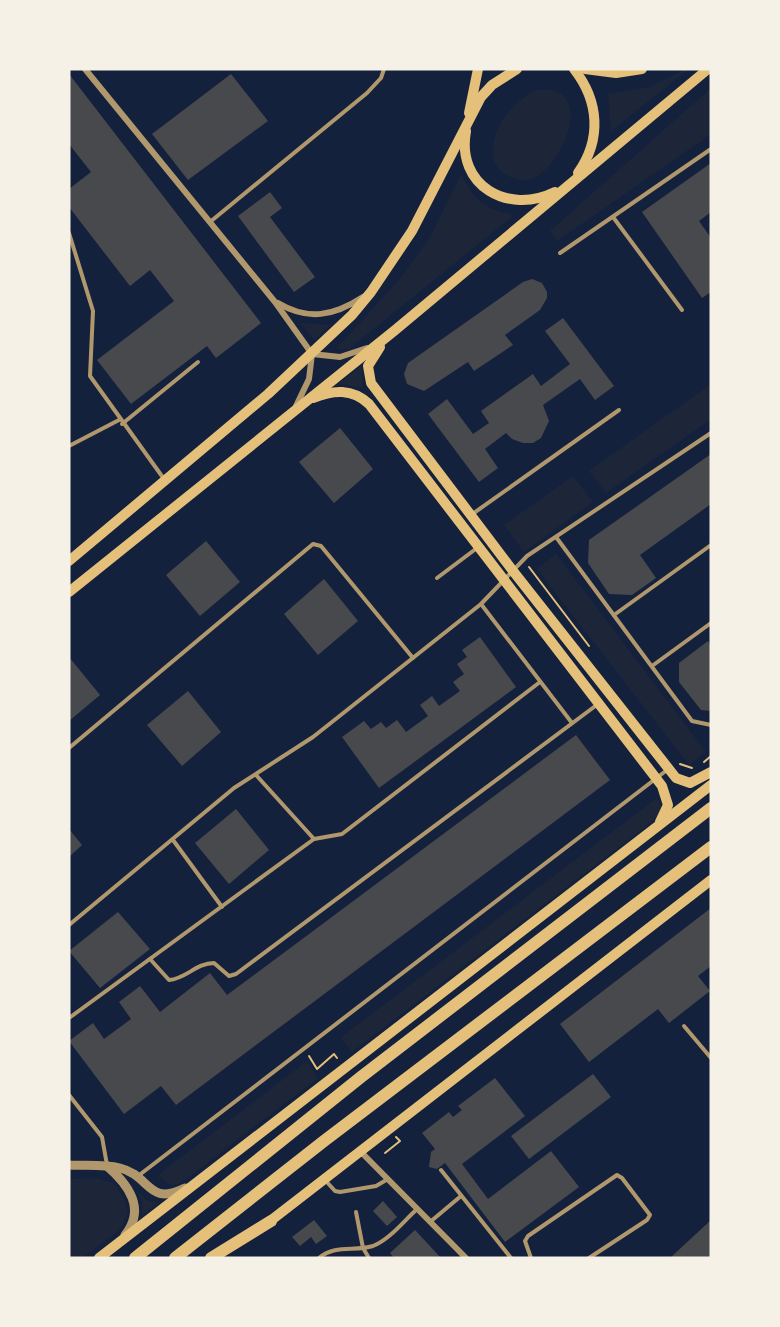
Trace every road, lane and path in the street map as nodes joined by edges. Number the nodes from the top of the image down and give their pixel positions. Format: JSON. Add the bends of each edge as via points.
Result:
{"nodes":[{"id":1,"x":86,"y":69,"type":"edge"},
{"id":2,"x":384,"y":69,"type":"edge"},
{"id":3,"x":517,"y":69,"type":"edge"},
{"id":4,"x":574,"y":69,"type":"edge"},
{"id":5,"x":585,"y":69,"type":"edge"},
{"id":6,"x":642,"y":69,"type":"edge"},
{"id":7,"x":708,"y":69,"type":"edge"},
{"id":8,"x":477,"y":72,"type":"edge"},
{"id":9,"x":468,"y":120,"type":"junction"},
{"id":10,"x":711,"y":149,"type":"edge"},
{"id":11,"x":571,"y":183,"type":"junction"},
{"id":12,"x":613,"y":217,"type":"junction"},
{"id":13,"x":209,"y":222,"type":"junction"},
{"id":14,"x":69,"y":233,"type":"edge"},
{"id":15,"x":560,"y":253,"type":"dead end"},
{"id":16,"x":370,"y":292,"type":"junction"},
{"id":17,"x":275,"y":302,"type":"junction"},
{"id":18,"x":682,"y":310,"type":"dead end"},
{"id":19,"x":306,"y":315,"type":"junction"},
{"id":20,"x":394,"y":331,"type":"junction"},
{"id":21,"x":296,"y":332,"type":"junction"},
{"id":22,"x":312,"y":354,"type":"junction"},
{"id":23,"x":198,"y":362,"type":"dead end"},
{"id":24,"x":295,"y":409,"type":"junction"},
{"id":25,"x":619,"y":410,"type":"dead end"},
{"id":26,"x":121,"y":422,"type":"junction"},
{"id":27,"x":711,"y":434,"type":"edge"},
{"id":28,"x":69,"y":446,"type":"edge"},
{"id":29,"x":165,"y":480,"type":"junction"},
{"id":30,"x":471,"y":516,"type":"junction"},
{"id":31,"x":556,"y":537,"type":"junction"},
{"id":32,"x":711,"y":545,"type":"edge"},
{"id":33,"x":477,"y":547,"type":"junction"},
{"id":34,"x":523,"y":560,"type":"junction"},
{"id":35,"x":69,"y":561,"type":"edge"},
{"id":36,"x":513,"y":571,"type":"junction"},
{"id":37,"x":437,"y":578,"type":"dead end"},
{"id":38,"x":504,"y":581,"type":"junction"},
{"id":39,"x":69,"y":592,"type":"edge"},
{"id":40,"x":481,"y":604,"type":"junction"},
{"id":41,"x":614,"y":615,"type":"junction"},
{"id":42,"x":711,"y":622,"type":"edge"},
{"id":43,"x":593,"y":652,"type":"dead end"},
{"id":44,"x":412,"y":658,"type":"junction"},
{"id":45,"x":652,"y":666,"type":"junction"},
{"id":46,"x":540,"y":682,"type":"junction"},
{"id":47,"x":599,"y":704,"type":"junction"},
{"id":48,"x":572,"y":723,"type":"junction"},
{"id":49,"x":711,"y":725,"type":"edge"},
{"id":50,"x":69,"y":748,"type":"edge"},
{"id":51,"x":711,"y":756,"type":"edge"},
{"id":52,"x":703,"y":763,"type":"dead end"},
{"id":53,"x":672,"y":766,"type":"junction"},
{"id":54,"x":695,"y":769,"type":"dead end"},
{"id":55,"x":711,"y":772,"type":"edge"},
{"id":56,"x":256,"y":775,"type":"junction"},
{"id":57,"x":657,"y":778,"type":"junction"},
{"id":58,"x":711,"y":785,"type":"edge"},
{"id":59,"x":711,"y":808,"type":"edge"},
{"id":60,"x":647,"y":837,"type":"junction"},
{"id":61,"x":314,"y":839,"type":"junction"},
{"id":62,"x":173,"y":840,"type":"junction"},
{"id":63,"x":711,"y":847,"type":"edge"},
{"id":64,"x":711,"y":880,"type":"edge"},
{"id":65,"x":222,"y":907,"type":"junction"},
{"id":66,"x":69,"y":926,"type":"edge"},
{"id":67,"x":150,"y":959,"type":"junction"},
{"id":68,"x":69,"y":1018,"type":"edge"},
{"id":69,"x":684,"y":1026,"type":"dead end"},
{"id":70,"x":305,"y":1050,"type":"junction"},
{"id":71,"x":334,"y":1054,"type":"dead end"},
{"id":72,"x":711,"y":1058,"type":"edge"},
{"id":73,"x":69,"y":1095,"type":"edge"},
{"id":74,"x":400,"y":1141,"type":"dead end"},
{"id":75,"x":360,"y":1150,"type":"junction"},
{"id":76,"x":385,"y":1153,"type":"dead end"},
{"id":77,"x":69,"y":1166,"type":"edge"},
{"id":78,"x":107,"y":1166,"type":"junction"},
{"id":79,"x":441,"y":1170,"type":"dead end"},
{"id":80,"x":138,"y":1177,"type":"junction"},
{"id":81,"x":202,"y":1179,"type":"junction"},
{"id":82,"x":324,"y":1179,"type":"junction"},
{"id":83,"x":388,"y":1179,"type":"junction"},
{"id":84,"x":461,"y":1196,"type":"junction"},
{"id":85,"x":416,"y":1210,"type":"junction"},
{"id":86,"x":356,"y":1212,"type":"dead end"},
{"id":87,"x":271,"y":1221,"type":"junction"},
{"id":88,"x":429,"y":1222,"type":"junction"},
{"id":89,"x":116,"y":1246,"type":"junction"},
{"id":90,"x":363,"y":1248,"type":"junction"},
{"id":91,"x":137,"y":1256,"type":"edge"},
{"id":92,"x":99,"y":1258,"type":"edge"},
{"id":93,"x":175,"y":1258,"type":"edge"},
{"id":94,"x":212,"y":1258,"type":"edge"},
{"id":95,"x":222,"y":1258,"type":"edge"},
{"id":96,"x":319,"y":1258,"type":"edge"},
{"id":97,"x":369,"y":1258,"type":"edge"},
{"id":98,"x":466,"y":1258,"type":"edge"},
{"id":99,"x":511,"y":1258,"type":"edge"},
{"id":100,"x":531,"y":1258,"type":"edge"},
{"id":101,"x":589,"y":1258,"type":"edge"}],
"edges":[{"from":1,"to":13,"type":"street"},
{"from":2,"to":13,"type":"lane","via":[[367,93]]},
{"from":3,"to":9,"type":"main road","via":[[492,85]]},
{"from":4,"to":11,"type":"main road","via":[[592,99],[595,131],[586,160]]},
{"from":5,"to":6,"type":"main road","via":[[616,73]]},
{"from":7,"to":11,"type":"main road"},
{"from":8,"to":9,"type":"main road"},
{"from":9,"to":11,"type":"main road","via":[[467,157],[489,192],[501,199],[527,201]]},
{"from":9,"to":16,"type":"main road","via":[[432,197]]},
{"from":10,"to":12,"type":"lane"},
{"from":11,"to":20,"type":"main road"},
{"from":12,"to":15,"type":"lane"},
{"from":12,"to":18,"type":"lane"},
{"from":13,"to":17,"type":"street"},
{"from":14,"to":26,"type":"lane","via":[[93,311],[90,376]]},
{"from":16,"to":19,"type":"street","via":[[342,310]]},
{"from":16,"to":22,"type":"main road"},
{"from":17,"to":19,"type":"street"},
{"from":17,"to":21,"type":"street"},
{"from":19,"to":21,"type":"street","via":[[294,318]]},
{"from":20,"to":22,"type":"street","via":[[349,356]]},
{"from":20,"to":24,"type":"main road"},
{"from":20,"to":30,"type":"main road","via":[[368,366],[371,382]]},
{"from":21,"to":22,"type":"street"},
{"from":22,"to":24,"type":"street","via":[[306,389]]},
{"from":22,"to":29,"type":"main road"},
{"from":23,"to":26,"type":"lane"},
{"from":24,"to":33,"type":"main road","via":[[333,392],[351,392],[364,398]]},
{"from":24,"to":39,"type":"main road"},
{"from":25,"to":30,"type":"lane"},
{"from":26,"to":28,"type":"lane"},
{"from":26,"to":29,"type":"lane"},
{"from":27,"to":31,"type":"lane"},
{"from":29,"to":35,"type":"main road"},
{"from":30,"to":36,"type":"main road"},
{"from":31,"to":34,"type":"lane"},
{"from":31,"to":41,"type":"lane"},
{"from":32,"to":41,"type":"lane"},
{"from":33,"to":37,"type":"lane"},
{"from":33,"to":38,"type":"main road"},
{"from":34,"to":36,"type":"lane"},
{"from":34,"to":43,"type":"path"},
{"from":36,"to":38,"type":"lane"},
{"from":36,"to":53,"type":"main road"},
{"from":38,"to":40,"type":"lane"},
{"from":38,"to":47,"type":"main road"},
{"from":40,"to":44,"type":"lane"},
{"from":40,"to":46,"type":"lane"},
{"from":41,"to":45,"type":"lane"},
{"from":42,"to":45,"type":"lane"},
{"from":44,"to":50,"type":"lane","via":[[321,546],[313,544]]},
{"from":44,"to":56,"type":"lane","via":[[313,737]]},
{"from":45,"to":49,"type":"lane","via":[[692,720]]},
{"from":46,"to":48,"type":"lane"},
{"from":46,"to":61,"type":"lane","via":[[342,834]]},
{"from":47,"to":48,"type":"lane"},
{"from":47,"to":57,"type":"main road"},
{"from":48,"to":67,"type":"lane","via":[[236,974],[229,976],[214,963],[204,963],[178,979],[169,980]]},
{"from":51,"to":52,"type":"path"},
{"from":53,"to":54,"type":"path"},
{"from":53,"to":55,"type":"main road","via":[[682,782],[690,783]]},
{"from":53,"to":57,"type":"lane"},
{"from":56,"to":61,"type":"lane"},
{"from":56,"to":62,"type":"lane","via":[[234,788]]},
{"from":57,"to":60,"type":"main road","via":[[668,805]]},
{"from":57,"to":70,"type":"lane"},
{"from":58,"to":60,"type":"main road"},
{"from":59,"to":91,"type":"highway","via":[[361,1077]]},
{"from":60,"to":81,"type":"main road"},
{"from":61,"to":65,"type":"lane"},
{"from":62,"to":65,"type":"lane"},
{"from":62,"to":66,"type":"lane"},
{"from":63,"to":93,"type":"highway"},
{"from":64,"to":75,"type":"main road"},
{"from":65,"to":67,"type":"lane"},
{"from":67,"to":68,"type":"lane"},
{"from":69,"to":72,"type":"lane"},
{"from":70,"to":71,"type":"path","via":[[317,1069]]},
{"from":70,"to":80,"type":"lane"},
{"from":73,"to":78,"type":"lane","via":[[102,1137]]},
{"from":74,"to":76,"type":"path"},
{"from":75,"to":82,"type":"main road"},
{"from":75,"to":83,"type":"street"},
{"from":77,"to":78,"type":"street"},
{"from":78,"to":80,"type":"street"},
{"from":78,"to":89,"type":"street","via":[[128,1187],[135,1205],[132,1226]]},
{"from":79,"to":84,"type":"lane"},
{"from":80,"to":81,"type":"street","via":[[163,1195]]},
{"from":81,"to":89,"type":"main road"},
{"from":82,"to":83,"type":"lane","via":[[340,1192],[376,1186]]},
{"from":82,"to":87,"type":"main road"},
{"from":83,"to":85,"type":"street"},
{"from":84,"to":88,"type":"lane"},
{"from":84,"to":99,"type":"lane"},
{"from":85,"to":88,"type":"street"},
{"from":85,"to":90,"type":"lane","via":[[380,1242]]},
{"from":86,"to":90,"type":"lane"},
{"from":87,"to":94,"type":"highway"},
{"from":87,"to":95,"type":"main road"},
{"from":88,"to":98,"type":"street"},
{"from":89,"to":92,"type":"main road"},
{"from":90,"to":96,"type":"lane","via":[[339,1248]]},
{"from":90,"to":97,"type":"lane"},
{"from":100,"to":101,"type":"lane","via":[[525,1241],[528,1236],[617,1175],[650,1215]]}]}
